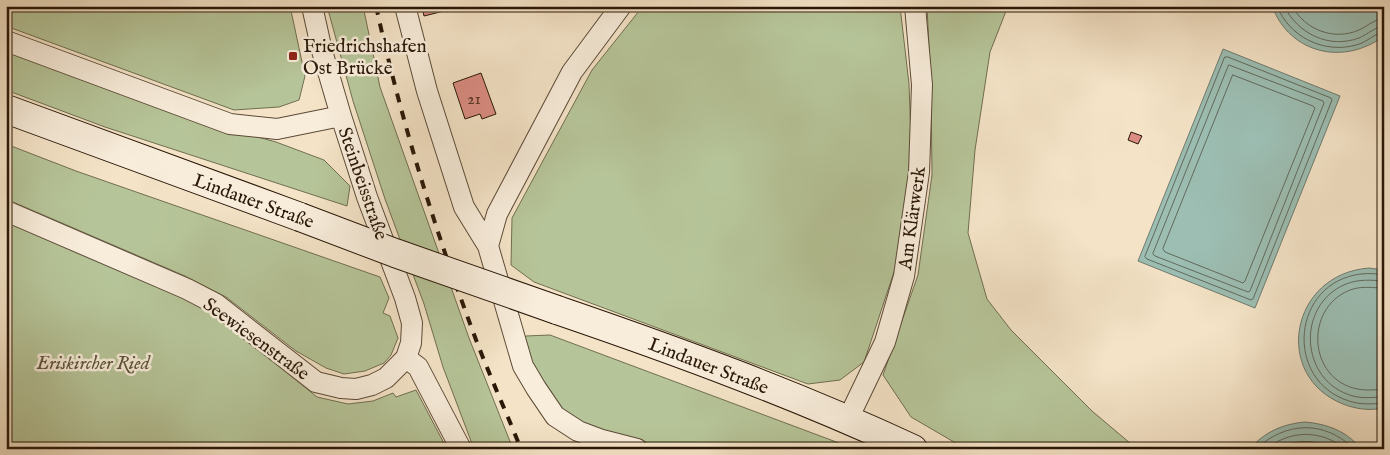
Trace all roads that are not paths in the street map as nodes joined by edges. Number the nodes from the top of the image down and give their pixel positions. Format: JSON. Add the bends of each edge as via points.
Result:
{"nodes":[{"id":1,"x":312,"y":6,"type":"edge"},
{"id":2,"x":405,"y":6,"type":"edge"},
{"id":3,"x":621,"y":6,"type":"edge"},
{"id":4,"x":915,"y":6,"type":"edge"},
{"id":5,"x":6,"y":41,"type":"edge"},
{"id":6,"x":6,"y":109,"type":"edge"},
{"id":7,"x":341,"y":116,"type":"junction"},
{"id":8,"x":6,"y":210,"type":"edge"},
{"id":9,"x":488,"y":246,"type":"junction"},
{"id":10,"x":406,"y":358,"type":"junction"},
{"id":11,"x":848,"y":419,"type":"junction"},
{"id":12,"x":461,"y":449,"type":"edge"},
{"id":13,"x":637,"y":449,"type":"edge"},
{"id":14,"x":913,"y":449,"type":"edge"}],
"edges":[{"from":1,"to":7,"type":"street","name":"Steinbeisstraße"},
{"from":2,"to":9,"type":"street","via":[[427,90],[464,207]]},
{"from":3,"to":9,"type":"street","via":[[572,72],[497,214]]},
{"from":4,"to":11,"type":"street","name":"Am Klärwerk","via":[[922,85],[919,172],[904,276],[885,342]]},
{"from":5,"to":7,"type":"street","via":[[230,124],[277,129]]},
{"from":6,"to":11,"type":"main road","name":"Lindauer Straße","bridge":true,"via":[[404,256],[661,346]]},
{"from":7,"to":10,"type":"street","name":"Steinbeisstraße","via":[[412,323]]},
{"from":8,"to":10,"type":"street","name":"Seewiesenstraße","via":[[216,304],[316,382],[341,388],[364,387],[386,378]]},
{"from":9,"to":13,"type":"street","via":[[523,366],[555,416],[578,431]]},
{"from":10,"to":12,"type":"street","via":[[418,367]]},
{"from":11,"to":14,"type":"main road","name":"Lindauer Straße"}]}
